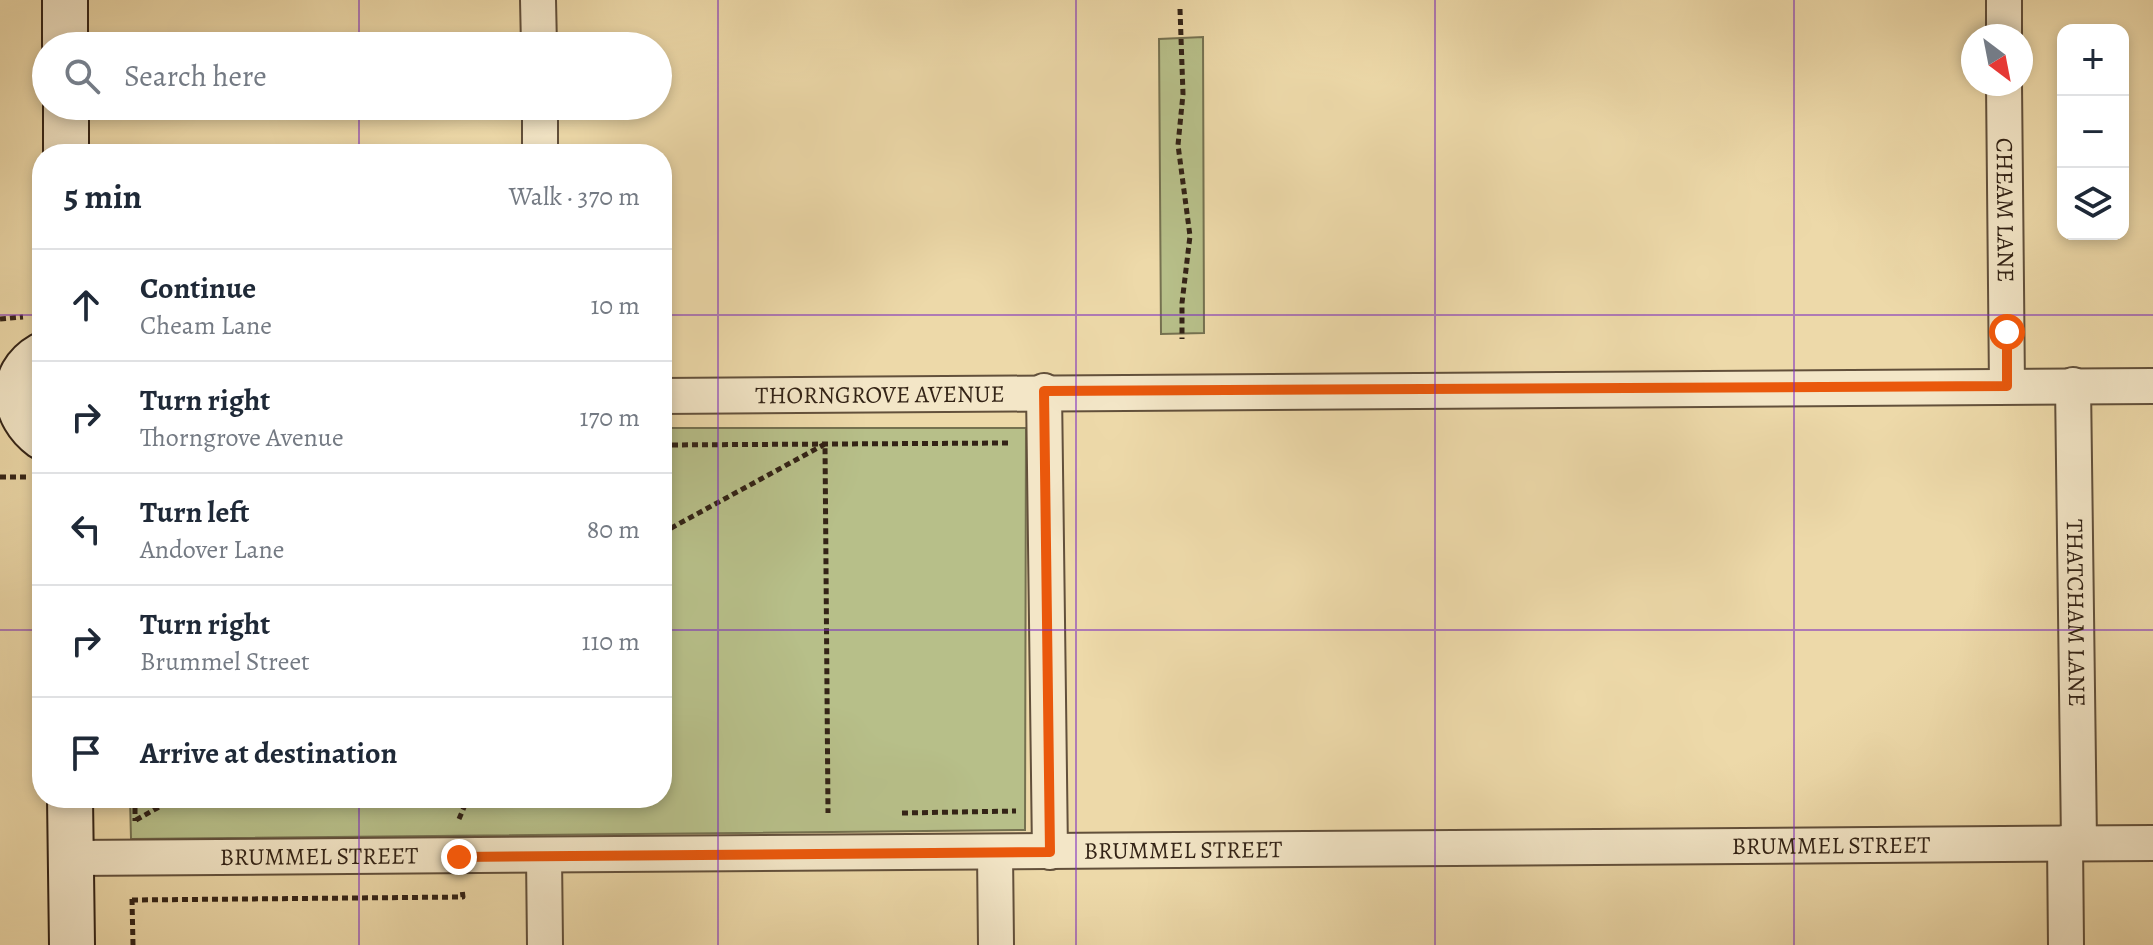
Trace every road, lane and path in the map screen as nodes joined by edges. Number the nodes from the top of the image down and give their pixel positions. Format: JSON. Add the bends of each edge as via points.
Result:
{"nodes":[{"id":1,"x":65,"y":0,"type":"edge"},
{"id":2,"x":538,"y":0,"type":"edge"},
{"id":3,"x":2004,"y":0,"type":"edge"},
{"id":4,"x":1180,"y":9,"type":"dead end"},
{"id":5,"x":2004,"y":24,"type":"edge"},
{"id":6,"x":65,"y":32,"type":"edge"},
{"id":7,"x":539,"y":32,"type":"edge"},
{"id":8,"x":2004,"y":96,"type":"edge"},
{"id":9,"x":66,"y":120,"type":"edge"},
{"id":10,"x":540,"y":120,"type":"edge"},
{"id":11,"x":66,"y":144,"type":"edge"},
{"id":12,"x":540,"y":144,"type":"edge"},
{"id":13,"x":1182,"y":339,"type":"dead end"},
{"id":14,"x":30,"y":359,"type":"edge"},
{"id":15,"x":2073,"y":385,"type":"junction"},
{"id":16,"x":2007,"y":386,"type":"junction"},
{"id":17,"x":2153,"y":386,"type":"edge"},
{"id":18,"x":1044,"y":391,"type":"junction"},
{"id":19,"x":672,"y":396,"type":"edge"},
{"id":20,"x":29,"y":434,"type":"edge"},
{"id":21,"x":1044,"y":443,"type":"junction"},
{"id":22,"x":825,"y":444,"type":"junction"},
{"id":23,"x":672,"y":445,"type":"edge"},
{"id":24,"x":0,"y":477,"type":"edge"},
{"id":25,"x":32,"y":477,"type":"edge"},
{"id":26,"x":672,"y":528,"type":"edge"},
{"id":27,"x":70,"y":808,"type":"edge"},
{"id":28,"x":828,"y":813,"type":"dead end"},
{"id":29,"x":2072,"y":843,"type":"junction"},
{"id":30,"x":2153,"y":843,"type":"edge"},
{"id":31,"x":1050,"y":852,"type":"junction"},
{"id":32,"x":995,"y":853,"type":"junction"},
{"id":33,"x":544,"y":856,"type":"junction"},
{"id":34,"x":71,"y":858,"type":"junction"},
{"id":35,"x":135,"y":858,"type":"junction"},
{"id":36,"x":72,"y":945,"type":"edge"},
{"id":37,"x":133,"y":945,"type":"edge"},
{"id":38,"x":545,"y":945,"type":"edge"},
{"id":39,"x":996,"y":945,"type":"edge"},
{"id":40,"x":2066,"y":945,"type":"edge"}],
"edges":[{"from":1,"to":6,"type":"street"},
{"from":2,"to":7,"type":"street"},
{"from":3,"to":5,"type":"street"},
{"from":4,"to":13,"type":"path","via":[[1183,94],[1178,145],[1190,236]]},
{"from":8,"to":16,"type":"street","name":"CHEAM LANE"},
{"from":9,"to":11,"type":"street"},
{"from":10,"to":12,"type":"street"},
{"from":14,"to":20,"type":"street","via":[[18,401]]},
{"from":15,"to":16,"type":"street","name":"THORNGROVE AVENUE"},
{"from":15,"to":17,"type":"street","name":"THORNGROVE AVENUE"},
{"from":15,"to":29,"type":"street","name":"THATCHAM LANE"},
{"from":16,"to":18,"type":"street","name":"THORNGROVE AVENUE"},
{"from":18,"to":19,"type":"street","name":"THORNGROVE AVENUE"},
{"from":18,"to":21,"type":"street"},
{"from":21,"to":22,"type":"path"},
{"from":21,"to":31,"type":"street"},
{"from":22,"to":23,"type":"path"},
{"from":22,"to":26,"type":"path"},
{"from":22,"to":28,"type":"path"},
{"from":24,"to":25,"type":"path"},
{"from":27,"to":34,"type":"street"},
{"from":29,"to":30,"type":"street","name":"BRUMMEL STREET"},
{"from":29,"to":31,"type":"street","name":"BRUMMEL STREET"},
{"from":29,"to":40,"type":"street","name":"THATCHAM LANE"},
{"from":31,"to":32,"type":"street","name":"BRUMMEL STREET"},
{"from":32,"to":33,"type":"street","name":"BRUMMEL STREET"},
{"from":32,"to":39,"type":"street"},
{"from":33,"to":35,"type":"street","name":"BRUMMEL STREET"},
{"from":33,"to":38,"type":"street"},
{"from":34,"to":35,"type":"street","name":"BRUMMEL STREET"},
{"from":34,"to":36,"type":"street"},
{"from":35,"to":37,"type":"path"}]}
